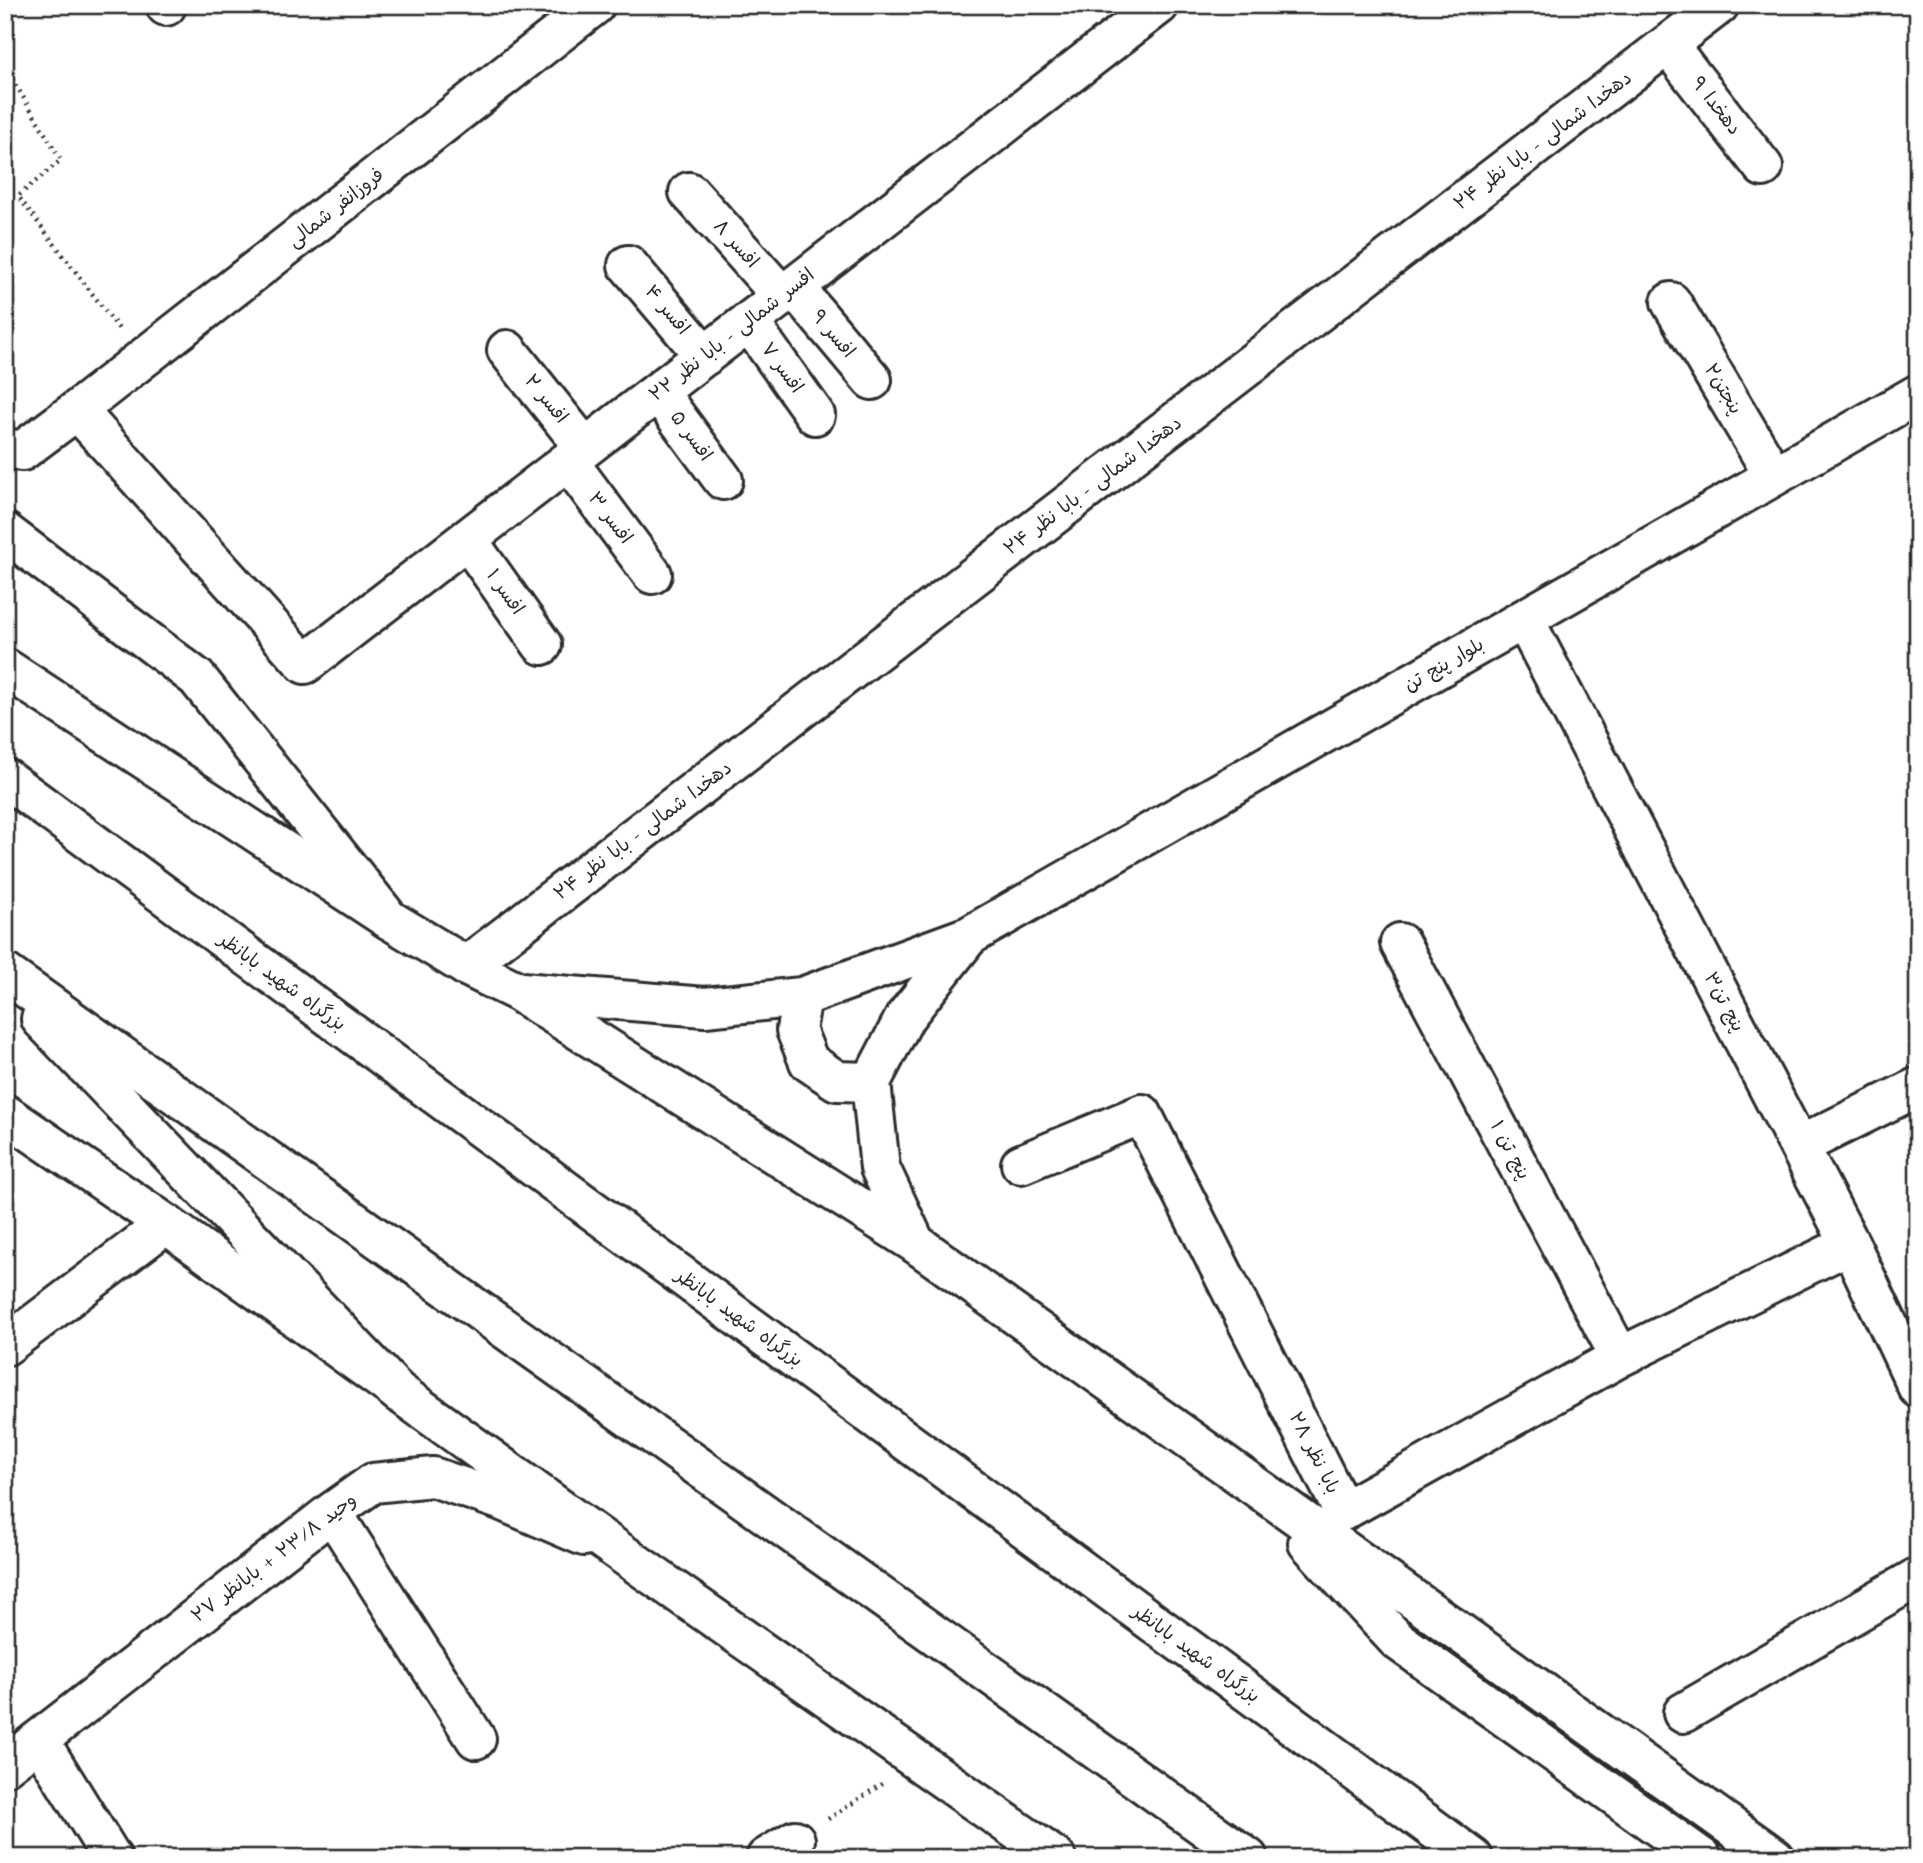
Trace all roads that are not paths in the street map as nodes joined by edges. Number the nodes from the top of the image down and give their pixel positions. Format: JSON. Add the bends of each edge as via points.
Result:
{"nodes":[{"id":1,"x":595,"y":5,"type":"edge"},
{"id":2,"x":1159,"y":5,"type":"edge"},
{"id":3,"x":1719,"y":5,"type":"edge"},
{"id":4,"x":1668,"y":45,"type":"junction"},
{"id":5,"x":1763,"y":167,"type":"dead end"},
{"id":6,"x":689,"y":192,"type":"dead end"},
{"id":7,"x":628,"y":265,"type":"dead end"},
{"id":8,"x":788,"y":291,"type":"junction"},
{"id":9,"x":1671,"y":302,"type":"dead end"},
{"id":10,"x":749,"y":322,"type":"junction"},
{"id":11,"x":507,"y":350,"type":"dead end"},
{"id":12,"x":705,"y":355,"type":"junction"},
{"id":13,"x":872,"y":380,"type":"dead end"},
{"id":14,"x":658,"y":392,"type":"junction"},
{"id":15,"x":1918,"y":394,"type":"edge"},
{"id":16,"x":77,"y":410,"type":"junction"},
{"id":17,"x":815,"y":415,"type":"dead end"},
{"id":18,"x":5,"y":448,"type":"edge"},
{"id":19,"x":577,"y":455,"type":"junction"},
{"id":20,"x":1774,"y":476,"type":"junction"},
{"id":21,"x":723,"y":480,"type":"dead end"},
{"id":22,"x":5,"y":532,"type":"edge"},
{"id":23,"x":467,"y":539,"type":"junction"},
{"id":24,"x":652,"y":574,"type":"dead end"},
{"id":25,"x":1524,"y":619,"type":"junction"},
{"id":26,"x":542,"y":645,"type":"dead end"},
{"id":27,"x":5,"y":668,"type":"edge"},
{"id":28,"x":5,"y":778,"type":"edge"},
{"id":29,"x":390,"y":920,"type":"junction"},
{"id":30,"x":969,"y":936,"type":"junction"},
{"id":31,"x":1400,"y":943,"type":"dead end"},
{"id":32,"x":466,"y":966,"type":"junction"},
{"id":33,"x":5,"y":973,"type":"edge"},
{"id":34,"x":5,"y":982,"type":"edge"},
{"id":35,"x":517,"y":991,"type":"junction"},
{"id":36,"x":802,"y":997,"type":"junction"},
{"id":37,"x":871,"y":1082,"type":"junction"},
{"id":38,"x":1918,"y":1087,"type":"edge"},
{"id":39,"x":5,"y":1114,"type":"edge"},
{"id":40,"x":1799,"y":1146,"type":"junction"},
{"id":41,"x":1021,"y":1164,"type":"dead end"},
{"id":42,"x":166,"y":1224,"type":"junction"},
{"id":43,"x":915,"y":1243,"type":"junction"},
{"id":44,"x":1850,"y":1244,"type":"junction"},
{"id":45,"x":5,"y":1346,"type":"edge"},
{"id":46,"x":1620,"y":1357,"type":"junction"},
{"id":47,"x":1918,"y":1388,"type":"edge"},
{"id":48,"x":399,"y":1393,"type":"junction"},
{"id":49,"x":1254,"y":1485,"type":"junction"},
{"id":50,"x":332,"y":1511,"type":"junction"},
{"id":51,"x":617,"y":1550,"type":"junction"},
{"id":52,"x":1918,"y":1577,"type":"edge"},
{"id":53,"x":1684,"y":1713,"type":"dead end"},
{"id":54,"x":476,"y":1739,"type":"dead end"},
{"id":55,"x":39,"y":1740,"type":"junction"},
{"id":56,"x":918,"y":1761,"type":"junction"},
{"id":57,"x":5,"y":1766,"type":"edge"},
{"id":58,"x":112,"y":1858,"type":"edge"},
{"id":59,"x":1010,"y":1858,"type":"edge"},
{"id":60,"x":1056,"y":1858,"type":"edge"},
{"id":61,"x":1248,"y":1858,"type":"edge"},
{"id":62,"x":1473,"y":1858,"type":"edge"},
{"id":63,"x":1702,"y":1858,"type":"edge"},
{"id":64,"x":1775,"y":1858,"type":"edge"}],
"edges":[{"from":1,"to":16,"type":"main road","name":"فروزانفر شمالی"},
{"from":2,"to":8,"type":"main road","name":"افسر شمالی - بابا نظر ۲۲"},
{"from":3,"to":4,"type":"main road","name":"دهخدا شمالی - بابا نظر ۲۴"},
{"from":4,"to":5,"type":"main road","name":"دهخدا ۹"},
{"from":4,"to":32,"type":"main road","name":"دهخدا شمالی - بابا نظر ۲۴"},
{"from":6,"to":8,"type":"main road","name":"افسر ۸"},
{"from":7,"to":12,"type":"main road","name":"افسر ۴"},
{"from":8,"to":10,"type":"main road","name":"افسر شمالی - بابا نظر ۲۲"},
{"from":8,"to":13,"type":"main road","name":"افسر ۹"},
{"from":9,"to":20,"type":"main road","name":"پنجتن۲"},
{"from":10,"to":12,"type":"main road","name":"افسر شمالی - بابا نظر ۲۲"},
{"from":10,"to":17,"type":"main road","name":"افسر ۷"},
{"from":11,"to":19,"type":"main road","name":"افسر ۲"},
{"from":12,"to":14,"type":"main road","name":"افسر شمالی - بابا نظر ۲۲"},
{"from":14,"to":19,"type":"main road","name":"افسر شمالی - بابا نظر ۲۲"},
{"from":14,"to":21,"type":"main road","name":"افسر ۵"},
{"from":15,"to":20,"type":"main road","name":"بلوار پنج تن"},
{"from":16,"to":18,"type":"main road","name":"فروزانفر شمالی","via":[[22,451]]},
{"from":16,"to":23,"type":"main road","name":"افسر شمالی - بابا نظر ۲۲","via":[[306,664]]},
{"from":19,"to":23,"type":"main road","name":"افسر شمالی - بابا نظر ۲۲"},
{"from":19,"to":24,"type":"main road","name":"افسر ۳"},
{"from":20,"to":25,"type":"main road","name":"بلوار پنج تن"},
{"from":22,"to":29,"type":"main road","via":[[197,678]]},
{"from":23,"to":26,"type":"main road","name":"افسر ۱"},
{"from":25,"to":30,"type":"main road","name":"بلوار پنج تن"},
{"from":25,"to":40,"type":"main road","name":"پنج تن۳"},
{"from":27,"to":29,"type":"main road"},
{"from":28,"to":62,"type":"main road","name":"بزرگراه شهید بابانظر"},
{"from":29,"to":32,"type":"main road"},
{"from":30,"to":36,"type":"main road"},
{"from":30,"to":37,"type":"main road","via":[[905,1017]]},
{"from":31,"to":46,"type":"main road","name":"پنج تن ۱"},
{"from":32,"to":35,"type":"main road"},
{"from":33,"to":61,"type":"main road"},
{"from":34,"to":48,"type":"main road"},
{"from":35,"to":36,"type":"main road","via":[[705,1007]]},
{"from":35,"to":43,"type":"main road"},
{"from":36,"to":37,"type":"main road","via":[[796,1030],[809,1062],[837,1081]]},
{"from":37,"to":43,"type":"main road","via":[[880,1168]]},
{"from":38,"to":40,"type":"main road"},
{"from":39,"to":42,"type":"main road"},
{"from":40,"to":44,"type":"main road","name":"پنج تن۳"},
{"from":41,"to":46,"type":"main road","name":"بابا نظر ۲۸","via":[[1142,1114],[1343,1511]]},
{"from":42,"to":45,"type":"main road"},
{"from":42,"to":48,"type":"main road"},
{"from":43,"to":49,"type":"main road"},
{"from":44,"to":46,"type":"main road","name":"بابا نظر ۲۸"},
{"from":44,"to":47,"type":"main road","name":"پنج تن۳"},
{"from":48,"to":51,"type":"main road"},
{"from":49,"to":63,"type":"main road","via":[[1396,1640]]},
{"from":49,"to":64,"type":"main road"},
{"from":50,"to":51,"type":"main road","name":"وحید ۲۳/۸ + بابانظر ۲۷","via":[[373,1483],[433,1477]]},
{"from":50,"to":54,"type":"main road"},
{"from":50,"to":55,"type":"main road","name":"وحید ۲۳/۸ + بابانظر ۲۷"},
{"from":51,"to":56,"type":"main road"},
{"from":52,"to":53,"type":"main road"},
{"from":55,"to":57,"type":"main road","name":"وحید ۲۳/۸ + بابانظر ۲۷"},
{"from":55,"to":58,"type":"main road"},
{"from":56,"to":59,"type":"main road"},
{"from":56,"to":60,"type":"main road"}]}
